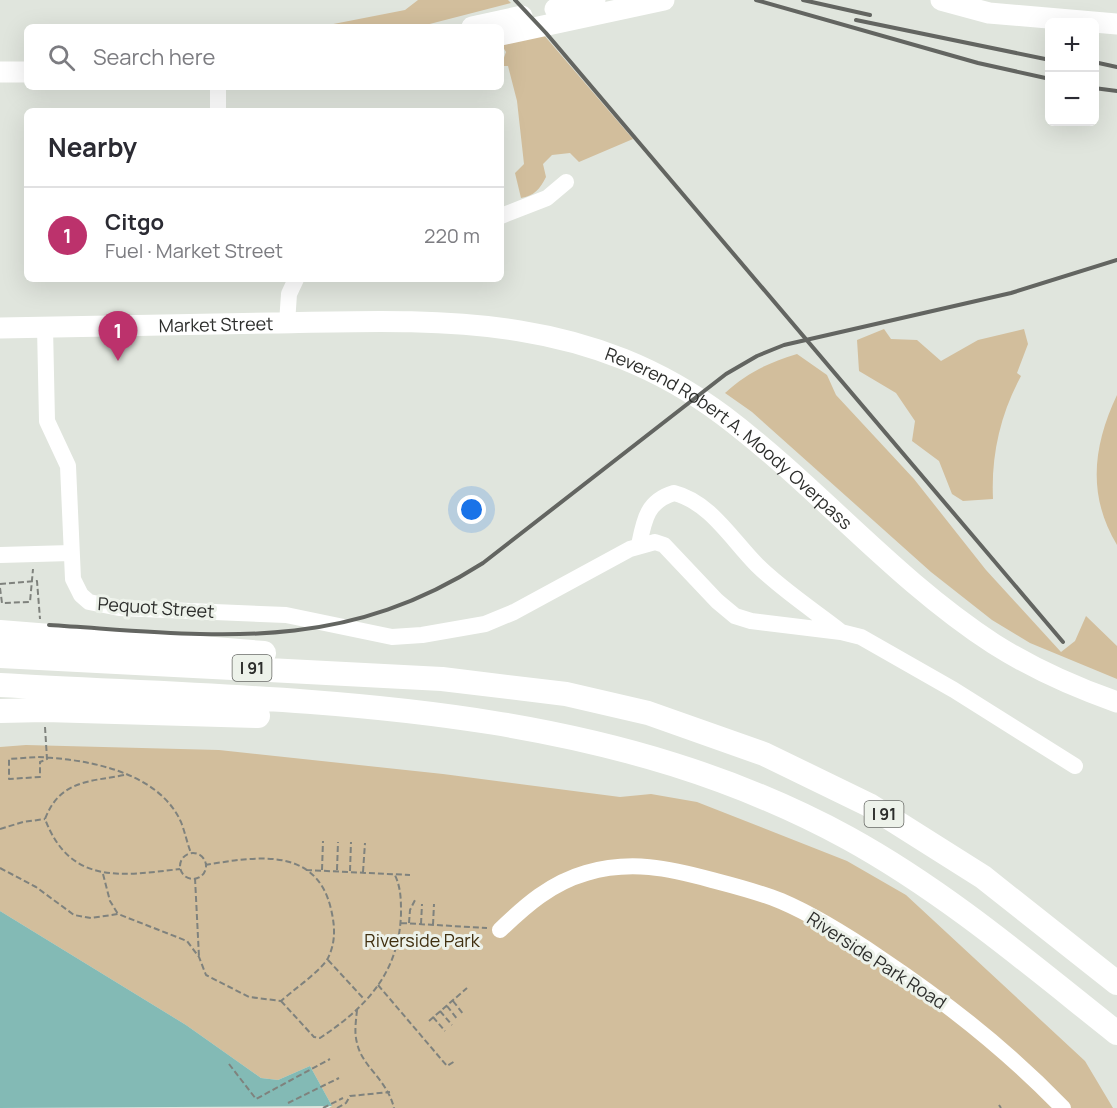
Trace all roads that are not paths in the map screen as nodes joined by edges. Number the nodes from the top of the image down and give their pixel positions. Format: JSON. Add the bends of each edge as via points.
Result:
{"nodes":[{"id":1,"x":664,"y":0,"type":"edge"},
{"id":2,"x":951,"y":1,"type":"edge"},
{"id":3,"x":593,"y":6,"type":"edge"},
{"id":4,"x":489,"y":24,"type":"edge"},
{"id":5,"x":1117,"y":24,"type":"edge"},
{"id":6,"x":504,"y":34,"type":"edge"},
{"id":7,"x":0,"y":72,"type":"edge"},
{"id":8,"x":24,"y":72,"type":"edge"},
{"id":9,"x":218,"y":90,"type":"edge"},
{"id":10,"x":218,"y":108,"type":"edge"},
{"id":11,"x":566,"y":182,"type":"dead end"},
{"id":12,"x":504,"y":215,"type":"edge"},
{"id":13,"x":295,"y":282,"type":"edge"},
{"id":14,"x":287,"y":323,"type":"junction"},
{"id":15,"x":45,"y":327,"type":"junction"},
{"id":16,"x":0,"y":328,"type":"edge"},
{"id":17,"x":639,"y":545,"type":"junction"},
{"id":18,"x":71,"y":553,"type":"junction"},
{"id":19,"x":0,"y":555,"type":"edge"},
{"id":20,"x":0,"y":632,"type":"edge"},
{"id":21,"x":841,"y":632,"type":"junction"},
{"id":22,"x":0,"y":656,"type":"edge"},
{"id":23,"x":0,"y":685,"type":"edge"},
{"id":24,"x":503,"y":685,"type":"junction"},
{"id":25,"x":1117,"y":702,"type":"edge"},
{"id":26,"x":344,"y":705,"type":"junction"},
{"id":27,"x":0,"y":711,"type":"edge"},
{"id":28,"x":97,"y":712,"type":"junction"},
{"id":29,"x":0,"y":721,"type":"edge"},
{"id":30,"x":1075,"y":766,"type":"dead end"},
{"id":31,"x":495,"y":931,"type":"road end"},
{"id":32,"x":1117,"y":983,"type":"edge"},
{"id":33,"x":1117,"y":1033,"type":"edge"},
{"id":34,"x":1063,"y":1108,"type":"edge"}],
"edges":[{"from":1,"to":3,"type":"main road"},
{"from":2,"to":5,"type":"main road","via":[[989,13]]},
{"from":3,"to":4,"type":"main road"},
{"from":3,"to":6,"type":"main road"},
{"from":7,"to":8,"type":"main road"},
{"from":9,"to":10,"type":"street"},
{"from":11,"to":12,"type":"street","via":[[547,198]]},
{"from":13,"to":14,"type":"street","via":[[289,294]]},
{"from":14,"to":15,"type":"main road","name":"Market Street"},
{"from":14,"to":25,"type":"main road","name":"Reverend Robert A. Moody Overpass","via":[[405,321],[486,325],[544,334],[614,356],[668,380],[730,421],[780,461],[974,630],[1033,666]]},
{"from":15,"to":16,"type":"main road","name":"Market Street"},
{"from":15,"to":18,"type":"street","name":"Pequot Street","via":[[47,421],[67,463]]},
{"from":17,"to":18,"type":"street","name":"Pequot Street","via":[[485,624],[392,638],[295,615],[95,605],[76,588]]},
{"from":17,"to":21,"type":"street","via":[[664,545],[735,616]]},
{"from":17,"to":21,"type":"street","via":[[646,513],[653,504],[674,493],[686,496],[734,537],[756,565]]},
{"from":18,"to":19,"type":"street"},
{"from":20,"to":24,"type":"highway","via":[[438,665],[465,670]]},
{"from":21,"to":30,"type":"street","via":[[861,637],[954,690]]},
{"from":22,"to":24,"type":"highway","number":"I 91"},
{"from":23,"to":26,"type":"highway","number":"I 91"},
{"from":24,"to":32,"type":"highway","number":"I 91","via":[[587,698],[648,713],[745,746],[819,779],[966,865]]},
{"from":26,"to":28,"type":"highway","via":[[267,716]]},
{"from":26,"to":33,"type":"highway","number":"I 91","via":[[470,718],[571,735],[672,763],[755,793],[847,838],[930,888]]},
{"from":27,"to":28,"type":"highway"},
{"from":28,"to":29,"type":"highway"},
{"from":31,"to":34,"type":"street","name":"Riverside Park Road","via":[[553,887],[578,875],[607,868],[657,867],[755,892],[819,920],[914,981],[1003,1050]]}]}
